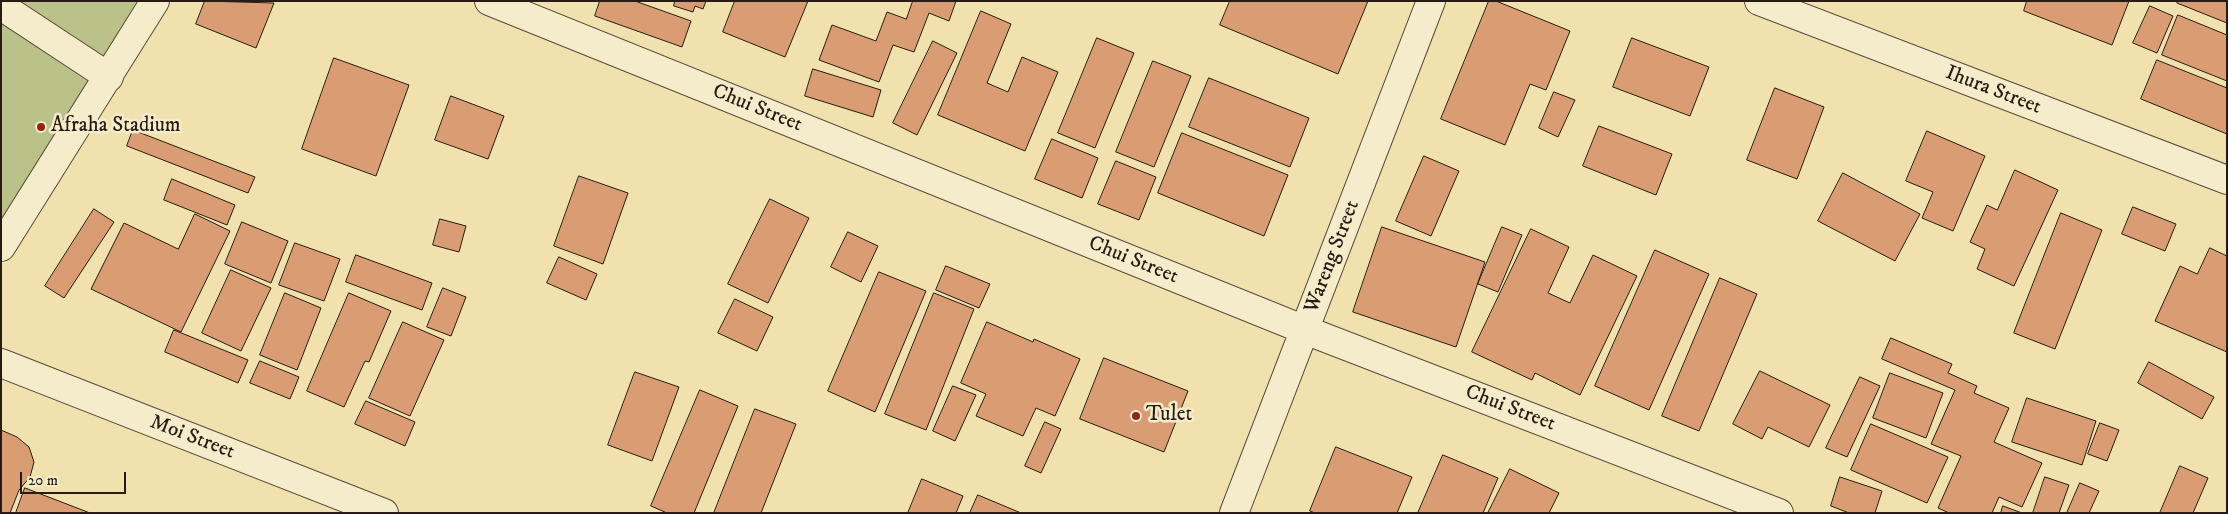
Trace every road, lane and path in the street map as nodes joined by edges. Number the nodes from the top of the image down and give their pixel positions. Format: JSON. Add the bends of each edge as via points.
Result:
{"nodes":[{"id":1,"x":155,"y":1,"type":"edge"},
{"id":2,"x":489,"y":1,"type":"edge"},
{"id":3,"x":1431,"y":1,"type":"edge"},
{"id":4,"x":1759,"y":1,"type":"edge"},
{"id":5,"x":1,"y":6,"type":"edge"},
{"id":6,"x":109,"y":77,"type":"junction"},
{"id":7,"x":2227,"y":180,"type":"edge"},
{"id":8,"x":1,"y":247,"type":"edge"},
{"id":9,"x":1305,"y":330,"type":"junction"},
{"id":10,"x":1,"y":363,"type":"edge"},
{"id":11,"x":384,"y":513,"type":"edge"},
{"id":12,"x":1234,"y":513,"type":"edge"},
{"id":13,"x":1779,"y":513,"type":"edge"}],
"edges":[{"from":1,"to":6,"type":"street"},
{"from":2,"to":9,"type":"street","name":"Chui Street"},
{"from":3,"to":9,"type":"street","name":"Wareng Street"},
{"from":4,"to":7,"type":"street","name":"Ihura Street"},
{"from":5,"to":6,"type":"street"},
{"from":6,"to":8,"type":"street"},
{"from":9,"to":12,"type":"street","name":"Wareng Street"},
{"from":9,"to":13,"type":"street","name":"Chui Street"},
{"from":10,"to":11,"type":"street","name":"Moi Street"}]}
